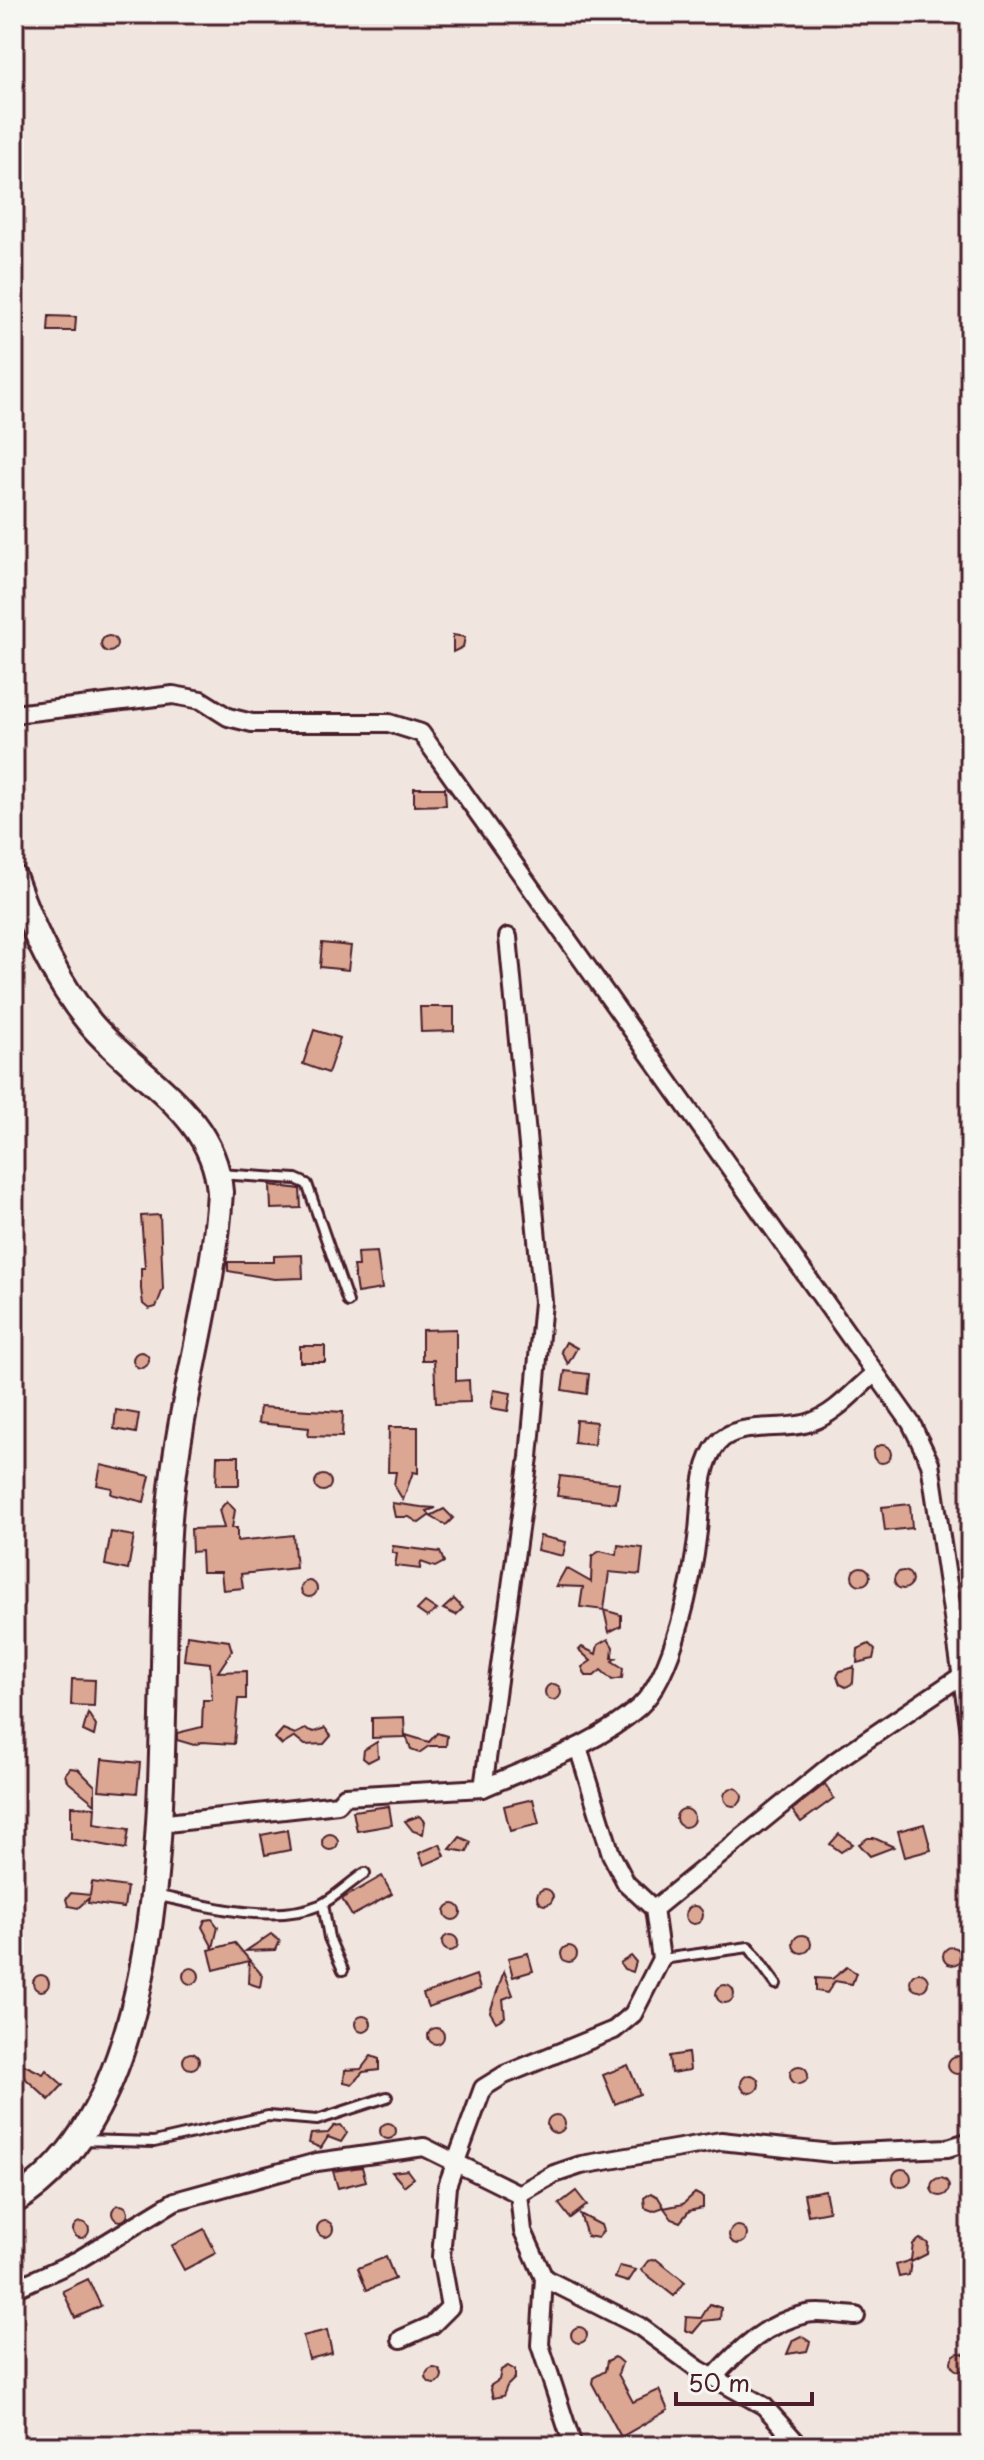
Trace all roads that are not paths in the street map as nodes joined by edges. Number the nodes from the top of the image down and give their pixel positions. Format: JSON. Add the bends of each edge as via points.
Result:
{"nodes":[{"id":1,"x":14,"y":714,"type":"edge"},
{"id":2,"x":14,"y":878,"type":"edge"},
{"id":3,"x":508,"y":937,"type":"dead end"},
{"id":4,"x":219,"y":1174,"type":"junction"},
{"id":5,"x":348,"y":1302,"type":"dead end"},
{"id":6,"x":873,"y":1375,"type":"junction"},
{"id":7,"x":961,"y":1676,"type":"junction"},
{"id":8,"x":970,"y":1732,"type":"edge"},
{"id":9,"x":578,"y":1747,"type":"junction"},
{"id":10,"x":483,"y":1788,"type":"junction"},
{"id":11,"x":158,"y":1824,"type":"junction"},
{"id":12,"x":365,"y":1873,"type":"dead end"},
{"id":13,"x":154,"y":1895,"type":"junction"},
{"id":14,"x":323,"y":1904,"type":"junction"},
{"id":15,"x":654,"y":1909,"type":"junction"},
{"id":16,"x":661,"y":1959,"type":"junction"},
{"id":17,"x":343,"y":1970,"type":"dead end"},
{"id":18,"x":776,"y":1984,"type":"dead end"},
{"id":19,"x":387,"y":2097,"type":"dead end"},
{"id":20,"x":80,"y":2140,"type":"junction"},
{"id":21,"x":970,"y":2141,"type":"edge"},
{"id":22,"x":454,"y":2163,"type":"junction"},
{"id":23,"x":519,"y":2194,"type":"junction"},
{"id":24,"x":14,"y":2201,"type":"edge"},
{"id":25,"x":544,"y":2278,"type":"junction"},
{"id":26,"x":14,"y":2289,"type":"edge"},
{"id":27,"x":856,"y":2316,"type":"dead end"},
{"id":28,"x":401,"y":2339,"type":"dead end"},
{"id":29,"x":714,"y":2377,"type":"junction"},
{"id":30,"x":573,"y":2446,"type":"edge"},
{"id":31,"x":800,"y":2446,"type":"edge"}],
"edges":[{"from":1,"to":6,"type":"street","via":[[173,695],[201,700],[228,717],[252,723],[389,723],[421,733]]},
{"from":2,"to":4,"type":"street","via":[[48,959],[76,1005],[190,1119]]},
{"from":3,"to":10,"type":"street","via":[[543,1302],[529,1457]]},
{"from":4,"to":5,"type":"lane","via":[[286,1177],[307,1184]]},
{"from":4,"to":11,"type":"street","via":[[215,1236],[171,1495]]},
{"from":6,"to":7,"type":"street","via":[[911,1423],[930,1463]]},
{"from":6,"to":9,"type":"street","via":[[826,1417],[738,1432],[718,1442],[705,1468],[689,1591],[666,1663],[641,1706]]},
{"from":7,"to":8,"type":"street"},
{"from":7,"to":15,"type":"street","via":[[837,1760]]},
{"from":9,"to":10,"type":"street"},
{"from":9,"to":15,"type":"street","via":[[611,1854],[626,1883]]},
{"from":10,"to":11,"type":"street","via":[[345,1796],[338,1804]]},
{"from":11,"to":13,"type":"street"},
{"from":12,"to":14,"type":"lane"},
{"from":13,"to":14,"type":"lane","via":[[225,1911],[301,1911]]},
{"from":13,"to":20,"type":"street","via":[[146,1958],[119,2059]]},
{"from":14,"to":17,"type":"lane","via":[[329,1938]]},
{"from":15,"to":16,"type":"street"},
{"from":16,"to":18,"type":"lane","via":[[749,1947]]},
{"from":16,"to":22,"type":"street","via":[[633,2014],[614,2030],[483,2088]]},
{"from":19,"to":20,"type":"lane","via":[[317,2120],[268,2116],[154,2142]]},
{"from":20,"to":24,"type":"street"},
{"from":21,"to":23,"type":"street","via":[[948,2148],[832,2153],[721,2141],[581,2165]]},
{"from":22,"to":23,"type":"street"},
{"from":22,"to":26,"type":"street","via":[[436,2150],[409,2149],[317,2162],[175,2201],[78,2260]]},
{"from":22,"to":28,"type":"street","via":[[441,2257],[450,2307],[432,2325]]},
{"from":23,"to":25,"type":"street","via":[[523,2231]]},
{"from":25,"to":29,"type":"street","via":[[639,2326]]},
{"from":25,"to":30,"type":"street","via":[[540,2345]]},
{"from":27,"to":29,"type":"street","via":[[808,2313],[781,2323],[744,2344]]},
{"from":29,"to":31,"type":"street","via":[[764,2406]]}]}
